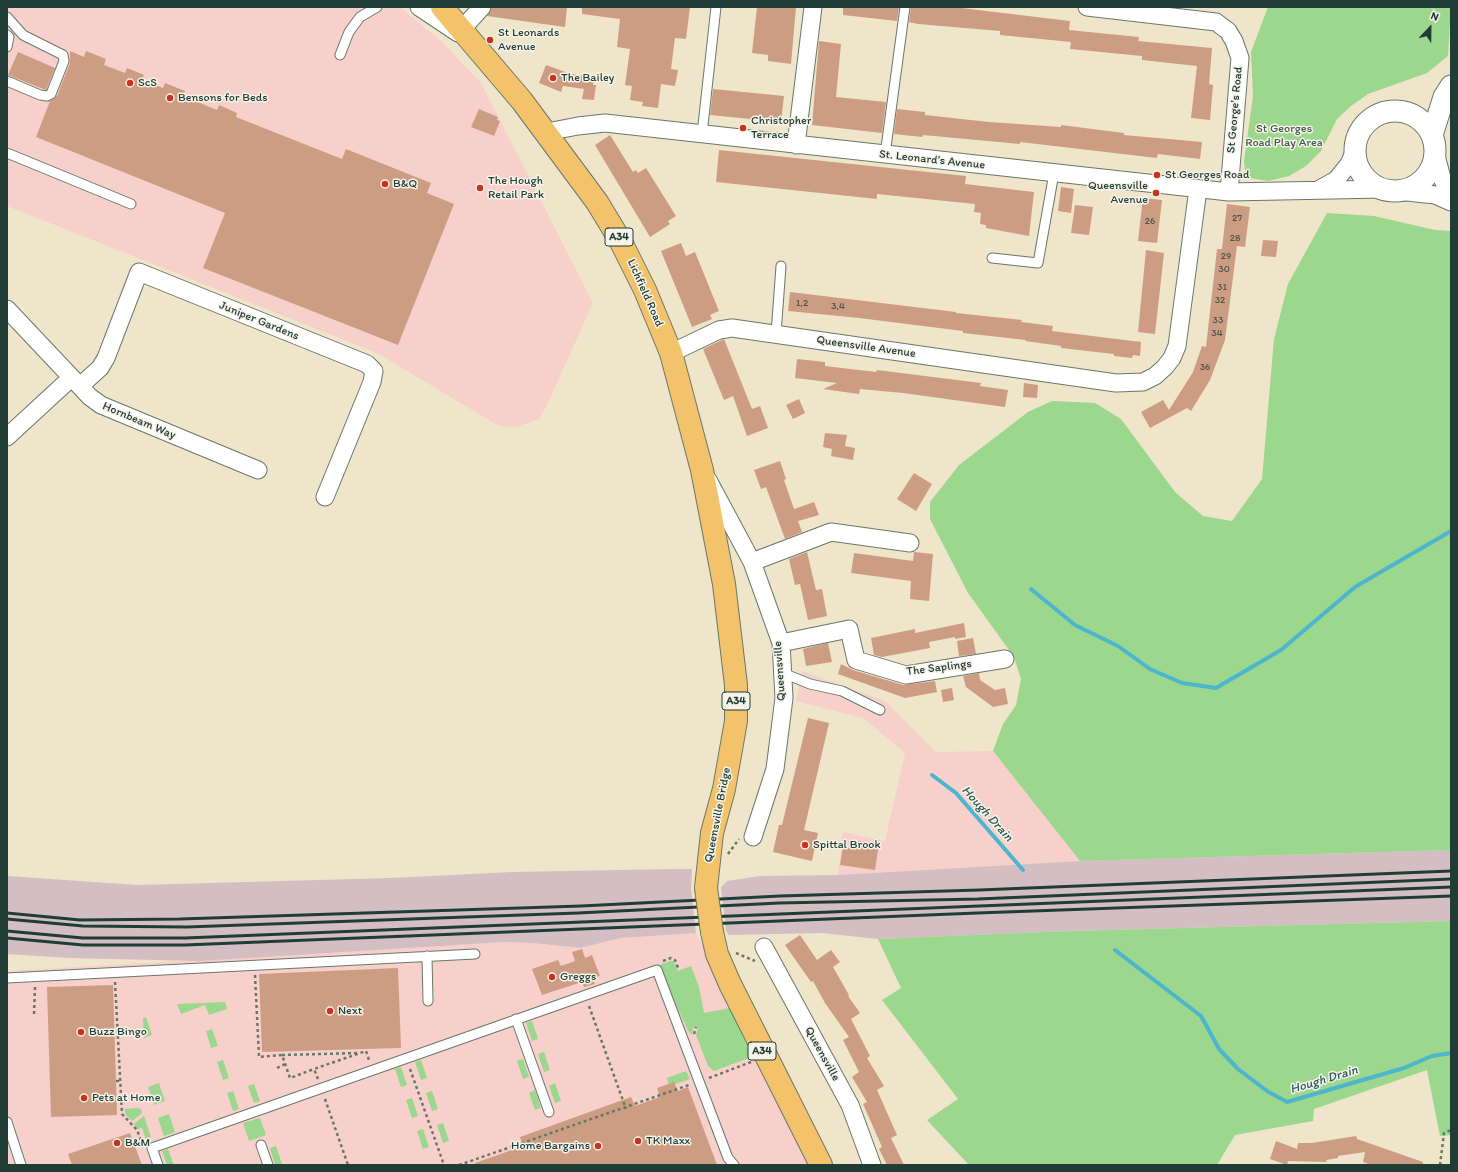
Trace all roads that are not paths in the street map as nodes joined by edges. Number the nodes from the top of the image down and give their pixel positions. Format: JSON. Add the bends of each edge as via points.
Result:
{"nodes":[{"id":1,"x":377,"y":7,"type":"edge"},
{"id":2,"x":424,"y":7,"type":"edge"},
{"id":3,"x":482,"y":7,"type":"edge"},
{"id":4,"x":716,"y":7,"type":"edge"},
{"id":5,"x":813,"y":7,"type":"edge"},
{"id":6,"x":905,"y":7,"type":"edge"},
{"id":7,"x":1087,"y":7,"type":"edge"},
{"id":8,"x":7,"y":17,"type":"edge"},
{"id":9,"x":7,"y":35,"type":"edge"},
{"id":10,"x":468,"y":36,"type":"junction"},
{"id":11,"x":7,"y":47,"type":"edge"},
{"id":12,"x":340,"y":55,"type":"dead end"},
{"id":13,"x":7,"y":81,"type":"edge"},
{"id":14,"x":1447,"y":92,"type":"edge"},
{"id":15,"x":1404,"y":112,"type":"junction"},
{"id":16,"x":547,"y":132,"type":"junction"},
{"id":17,"x":702,"y":134,"type":"junction"},
{"id":18,"x":796,"y":144,"type":"junction"},
{"id":19,"x":1433,"y":144,"type":"junction"},
{"id":20,"x":1355,"y":150,"type":"junction"},
{"id":21,"x":7,"y":153,"type":"edge"},
{"id":22,"x":885,"y":155,"type":"junction"},
{"id":23,"x":1054,"y":172,"type":"junction"},
{"id":24,"x":1198,"y":189,"type":"junction"},
{"id":25,"x":1318,"y":190,"type":"junction"},
{"id":26,"x":1391,"y":190,"type":"junction"},
{"id":27,"x":1229,"y":192,"type":"junction"},
{"id":28,"x":1451,"y":197,"type":"edge"},
{"id":29,"x":1451,"y":202,"type":"edge"},
{"id":30,"x":131,"y":204,"type":"dead end"},
{"id":31,"x":992,"y":258,"type":"dead end"},
{"id":32,"x":781,"y":266,"type":"dead end"},
{"id":33,"x":7,"y":309,"type":"edge"},
{"id":34,"x":776,"y":334,"type":"junction"},
{"id":35,"x":671,"y":353,"type":"junction"},
{"id":36,"x":75,"y":382,"type":"junction"},
{"id":37,"x":7,"y":437,"type":"edge"},
{"id":38,"x":258,"y":470,"type":"dead end"},
{"id":39,"x":702,"y":470,"type":"junction"},
{"id":40,"x":325,"y":497,"type":"dead end"},
{"id":41,"x":709,"y":514,"type":"joint"},
{"id":42,"x":910,"y":543,"type":"dead end"},
{"id":43,"x":752,"y":562,"type":"junction"},
{"id":44,"x":781,"y":642,"type":"junction"},
{"id":45,"x":1005,"y":659,"type":"dead end"},
{"id":46,"x":782,"y":673,"type":"junction"},
{"id":47,"x":880,"y":710,"type":"dead end"},
{"id":48,"x":753,"y":837,"type":"dead end"},
{"id":49,"x":764,"y":947,"type":"dead end"},
{"id":50,"x":475,"y":954,"type":"dead end"},
{"id":51,"x":427,"y":956,"type":"junction"},
{"id":52,"x":7,"y":978,"type":"edge"},
{"id":53,"x":428,"y":1001,"type":"dead end"},
{"id":54,"x":516,"y":1019,"type":"junction"},
{"id":55,"x":550,"y":1112,"type":"dead end"},
{"id":56,"x":7,"y":1122,"type":"edge"},
{"id":57,"x":261,"y":1145,"type":"dead end"},
{"id":58,"x":21,"y":1165,"type":"edge"},
{"id":59,"x":158,"y":1165,"type":"edge"},
{"id":60,"x":268,"y":1165,"type":"edge"},
{"id":61,"x":734,"y":1165,"type":"edge"},
{"id":62,"x":821,"y":1165,"type":"edge"},
{"id":63,"x":872,"y":1165,"type":"edge"}],
"edges":[{"from":1,"to":12,"type":"lane","via":[[360,17],[349,32]]},
{"from":2,"to":10,"type":"highway","name":"Lichfield Road","number":"A34"},
{"from":3,"to":10,"type":"street"},
{"from":4,"to":17,"type":"lane"},
{"from":5,"to":18,"type":"street"},
{"from":6,"to":22,"type":"lane"},
{"from":7,"to":27,"type":"street","name":"St George's Road","via":[[1216,22],[1228,31],[1240,58]]},
{"from":8,"to":13,"type":"lane","via":[[23,35],[63,55],[64,61],[51,94],[47,96]]},
{"from":9,"to":11,"type":"lane"},
{"from":10,"to":16,"type":"highway","name":"Lichfield Road","number":"A34"},
{"from":14,"to":15,"type":"street","via":[[1418,109]]},
{"from":14,"to":19,"type":"street"},
{"from":15,"to":19,"type":"street","via":[[1417,117],[1425,124]]},
{"from":15,"to":20,"type":"street","via":[[1390,111],[1378,115],[1367,123],[1358,136]]},
{"from":16,"to":17,"type":"street","name":"St. Leonard's Avenue","via":[[605,124]]},
{"from":16,"to":35,"type":"highway","name":"Lichfield Road","number":"A34","via":[[597,202],[620,240],[645,290]]},
{"from":17,"to":18,"type":"street","name":"St. Leonard's Avenue"},
{"from":18,"to":22,"type":"street","name":"St. Leonard's Avenue"},
{"from":19,"to":26,"type":"street","via":[[1432,166],[1423,179],[1412,187]]},
{"from":19,"to":28,"type":"street","via":[[1442,178]]},
{"from":20,"to":25,"type":"street","name":"St. Leonard's Avenue","via":[[1349,164],[1336,180]]},
{"from":20,"to":26,"type":"street","via":[[1361,172],[1368,180]]},
{"from":21,"to":30,"type":"lane"},
{"from":22,"to":23,"type":"street","name":"St. Leonard's Avenue"},
{"from":23,"to":24,"type":"street","name":"St. Leonard's Avenue"},
{"from":23,"to":31,"type":"lane","via":[[1038,263]]},
{"from":24,"to":27,"type":"street","name":"St. Leonard's Avenue"},
{"from":24,"to":34,"type":"street","name":"Queensville Avenue","via":[[1177,346],[1166,367],[1143,382],[1116,382]]},
{"from":25,"to":26,"type":"street","name":"St. Leonard's Avenue"},
{"from":25,"to":27,"type":"street","name":"St. Leonard's Avenue"},
{"from":26,"to":29,"type":"street","name":"St. Leonard's Avenue","via":[[1438,196]]},
{"from":32,"to":34,"type":"lane"},
{"from":33,"to":36,"type":"street","name":"Hornbeam Way"},
{"from":34,"to":35,"type":"street","name":"Queensville Avenue","via":[[725,329]]},
{"from":35,"to":39,"type":"highway","name":"Lichfield Road","number":"A34"},
{"from":36,"to":37,"type":"street"},
{"from":36,"to":38,"type":"street","name":"Hornbeam Way","via":[[101,405],[116,413]]},
{"from":36,"to":40,"type":"street","name":"Juniper Gardens","via":[[100,368],[106,358],[139,272],[367,364],[374,371],[372,382]]},
{"from":39,"to":41,"type":"highway","name":"Lichfield Road","number":"A34"},
{"from":39,"to":43,"type":"street","name":"Queensville"},
{"from":41,"to":62,"type":"highway","name":"Queensville Bridge","number":"A34","bridge":true,"via":[[724,584],[736,684],[736,721],[724,789],[712,833],[706,888],[714,938],[717,954],[736,998]]},
{"from":42,"to":43,"type":"street","via":[[831,532]]},
{"from":43,"to":44,"type":"street","name":"Queensville"},
{"from":44,"to":45,"type":"street","name":"The Saplings","via":[[849,629],[856,660],[906,675]]},
{"from":44,"to":46,"type":"street","name":"Queensville"},
{"from":46,"to":47,"type":"lane","via":[[810,684],[842,691]]},
{"from":46,"to":48,"type":"street","name":"Queensville","via":[[784,698],[775,769]]},
{"from":49,"to":63,"type":"street","name":"Queensville","via":[[850,1105]]},
{"from":50,"to":51,"type":"lane"},
{"from":51,"to":52,"type":"lane"},
{"from":51,"to":53,"type":"lane"},
{"from":54,"to":55,"type":"lane"},
{"from":54,"to":59,"type":"lane","via":[[152,1148]]},
{"from":54,"to":61,"type":"lane","via":[[657,970],[728,1158]]},
{"from":56,"to":58,"type":"lane"},
{"from":57,"to":60,"type":"lane"}]}
